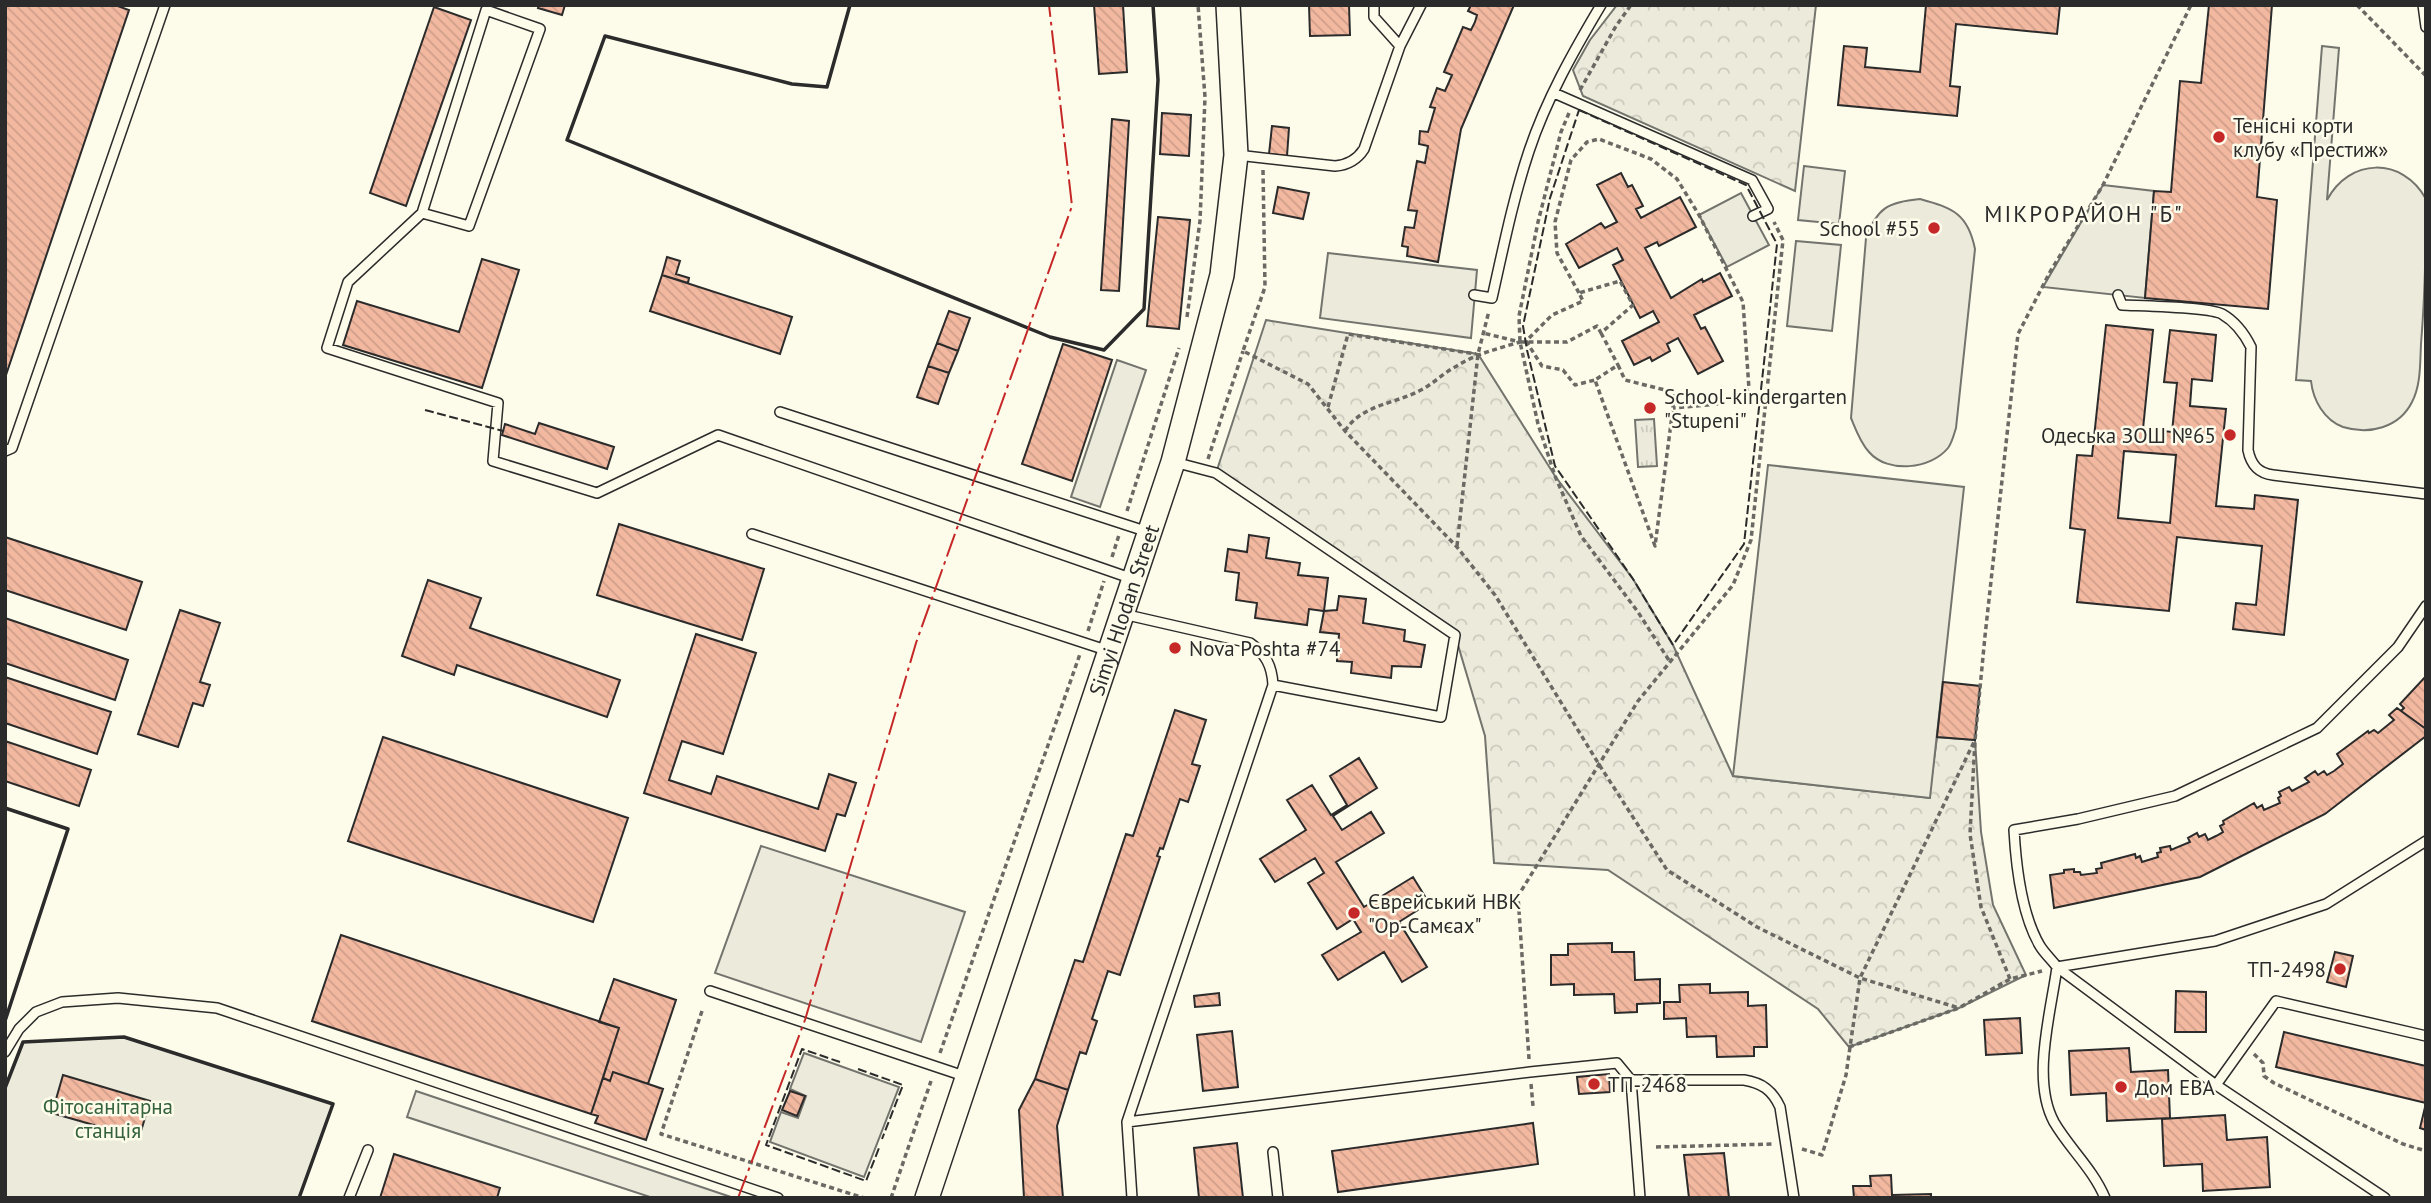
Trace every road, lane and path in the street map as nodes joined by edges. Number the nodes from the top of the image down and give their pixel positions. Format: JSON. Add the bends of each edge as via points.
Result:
{"nodes":[{"id":1,"x":165,"y":5,"type":"edge"},
{"id":2,"x":1198,"y":5,"type":"edge"},
{"id":3,"x":1228,"y":5,"type":"edge"},
{"id":4,"x":1374,"y":5,"type":"edge"},
{"id":5,"x":1421,"y":5,"type":"edge"},
{"id":6,"x":1601,"y":5,"type":"edge"},
{"id":7,"x":1631,"y":5,"type":"edge"},
{"id":8,"x":2191,"y":5,"type":"edge"},
{"id":9,"x":2357,"y":5,"type":"edge"},
{"id":10,"x":2423,"y":5,"type":"edge"},
{"id":11,"x":2426,"y":27,"type":"edge"},
{"id":12,"x":1400,"y":46,"type":"junction"},
{"id":13,"x":2426,"y":76,"type":"edge"},
{"id":14,"x":1554,"y":93,"type":"junction"},
{"id":15,"x":1205,"y":97,"type":"dead end"},
{"id":16,"x":1574,"y":101,"type":"junction"},
{"id":17,"x":1236,"y":155,"type":"junction"},
{"id":18,"x":1263,"y":158,"type":"junction"},
{"id":19,"x":1768,"y":209,"type":"junction"},
{"id":20,"x":422,"y":213,"type":"junction"},
{"id":21,"x":1753,"y":216,"type":"dead end"},
{"id":22,"x":1579,"y":293,"type":"junction"},
{"id":23,"x":1474,"y":295,"type":"dead end"},
{"id":24,"x":2118,"y":295,"type":"dead end"},
{"id":25,"x":1492,"y":299,"type":"junction"},
{"id":26,"x":1483,"y":333,"type":"junction"},
{"id":27,"x":1601,"y":333,"type":"junction"},
{"id":28,"x":1523,"y":341,"type":"junction"},
{"id":29,"x":1243,"y":351,"type":"junction"},
{"id":30,"x":1478,"y":354,"type":"junction"},
{"id":31,"x":1618,"y":365,"type":"junction"},
{"id":32,"x":1595,"y":380,"type":"junction"},
{"id":33,"x":1327,"y":408,"type":"junction"},
{"id":34,"x":1673,"y":408,"type":"junction"},
{"id":35,"x":780,"y":412,"type":"dead end"},
{"id":36,"x":1345,"y":431,"type":"junction"},
{"id":37,"x":5,"y":451,"type":"edge"},
{"id":38,"x":1173,"y":462,"type":"junction"},
{"id":39,"x":1204,"y":470,"type":"junction"},
{"id":40,"x":2426,"y":494,"type":"edge"},
{"id":41,"x":1150,"y":532,"type":"junction"},
{"id":42,"x":752,"y":534,"type":"dead end"},
{"id":43,"x":1457,"y":547,"type":"junction"},
{"id":44,"x":1134,"y":579,"type":"junction"},
{"id":45,"x":2426,"y":606,"type":"edge"},
{"id":46,"x":1123,"y":614,"type":"junction"},
{"id":47,"x":1111,"y":652,"type":"junction"},
{"id":48,"x":1671,"y":663,"type":"junction"},
{"id":49,"x":1273,"y":685,"type":"junction"},
{"id":50,"x":1975,"y":740,"type":"junction"},
{"id":51,"x":1600,"y":766,"type":"junction"},
{"id":52,"x":2426,"y":841,"type":"edge"},
{"id":53,"x":2057,"y":967,"type":"junction"},
{"id":54,"x":1860,"y":978,"type":"junction"},
{"id":55,"x":2010,"y":979,"type":"junction"},
{"id":56,"x":709,"y":991,"type":"dead end"},
{"id":57,"x":1959,"y":1008,"type":"junction"},
{"id":58,"x":702,"y":1011,"type":"dead end"},
{"id":59,"x":2426,"y":1036,"type":"edge"},
{"id":60,"x":1849,"y":1047,"type":"junction"},
{"id":61,"x":2242,"y":1050,"type":"junction"},
{"id":62,"x":5,"y":1052,"type":"edge"},
{"id":63,"x":1530,"y":1072,"type":"junction"},
{"id":64,"x":968,"y":1077,"type":"junction"},
{"id":65,"x":1631,"y":1080,"type":"junction"},
{"id":66,"x":2216,"y":1085,"type":"junction"},
{"id":67,"x":1533,"y":1106,"type":"dead end"},
{"id":68,"x":1127,"y":1122,"type":"junction"},
{"id":69,"x":1786,"y":1144,"type":"junction"},
{"id":70,"x":1656,"y":1147,"type":"dead end"},
{"id":71,"x":368,"y":1150,"type":"dead end"},
{"id":72,"x":2426,"y":1151,"type":"edge"},
{"id":73,"x":1273,"y":1152,"type":"dead end"},
{"id":74,"x":349,"y":1198,"type":"edge"},
{"id":75,"x":778,"y":1198,"type":"edge"},
{"id":76,"x":864,"y":1198,"type":"edge"},
{"id":77,"x":927,"y":1198,"type":"edge"},
{"id":78,"x":1132,"y":1198,"type":"edge"},
{"id":79,"x":1278,"y":1198,"type":"edge"},
{"id":80,"x":1640,"y":1198,"type":"edge"},
{"id":81,"x":1794,"y":1198,"type":"edge"},
{"id":82,"x":2105,"y":1198,"type":"edge"},
{"id":83,"x":2385,"y":1198,"type":"edge"}],
"edges":[{"from":1,"to":37,"type":"lane","via":[[12,448]]},
{"from":2,"to":15,"type":"path"},
{"from":3,"to":17,"type":"street","name":"Simyi Hlodan Street"},
{"from":4,"to":12,"type":"lane","via":[[1374,17]]},
{"from":5,"to":12,"type":"lane"},
{"from":6,"to":14,"type":"lane"},
{"from":7,"to":16,"type":"path"},
{"from":8,"to":50,"type":"path","via":[[2103,185],[2018,334]]},
{"from":9,"to":13,"type":"path"},
{"from":10,"to":11,"type":"lane"},
{"from":12,"to":18,"type":"lane","via":[[1359,156],[1335,166]]},
{"from":14,"to":16,"type":"lane"},
{"from":14,"to":25,"type":"lane","via":[[1513,203]]},
{"from":16,"to":19,"type":"lane","via":[[1752,180]]},
{"from":16,"to":28,"type":"path","via":[[1561,132],[1538,222],[1519,316]]},
{"from":17,"to":18,"type":"lane"},
{"from":17,"to":38,"type":"street","name":"Simyi Hlodan Street","via":[[1222,275]]},
{"from":18,"to":29,"type":"path","via":[[1265,287]]},
{"from":19,"to":21,"type":"lane"},
{"from":19,"to":48,"type":"path","via":[[1783,240],[1751,540],[1732,585]]},
{"from":20,"to":20,"type":"lane","via":[[486,10],[540,29],[469,226]]},
{"from":20,"to":44,"type":"lane","via":[[348,282],[327,348],[498,403],[493,461],[597,493],[719,435]]},
{"from":22,"to":27,"type":"path","via":[[1620,281],[1633,305]]},
{"from":22,"to":28,"type":"path","via":[[1583,301],[1552,316]]},
{"from":22,"to":34,"type":"path","via":[[1557,253],[1555,222],[1571,160],[1587,142],[1599,139],[1651,159],[1677,180],[1744,302],[1749,389],[1717,404]]},
{"from":23,"to":25,"type":"lane"},
{"from":24,"to":40,"type":"lane","via":[[2122,305],[2219,312],[2244,332],[2251,347],[2248,450],[2258,471]]},
{"from":25,"to":26,"type":"path"},
{"from":26,"to":28,"type":"path"},
{"from":26,"to":30,"type":"path"},
{"from":27,"to":28,"type":"path","via":[[1597,326],[1567,342]]},
{"from":27,"to":31,"type":"path"},
{"from":28,"to":30,"type":"path"},
{"from":28,"to":32,"type":"path","via":[[1542,366],[1563,370],[1575,385]]},
{"from":28,"to":48,"type":"path","via":[[1538,424],[1581,536]]},
{"from":29,"to":33,"type":"path","via":[[1308,384]]},
{"from":29,"to":39,"type":"path"},
{"from":30,"to":33,"type":"path","via":[[1348,334]]},
{"from":30,"to":36,"type":"path","via":[[1419,391],[1386,401],[1351,420]]},
{"from":30,"to":43,"type":"path"},
{"from":31,"to":32,"type":"path"},
{"from":31,"to":34,"type":"path","via":[[1625,380],[1672,392]]},
{"from":32,"to":34,"type":"path","via":[[1655,546]]},
{"from":33,"to":36,"type":"path"},
{"from":35,"to":41,"type":"lane"},
{"from":36,"to":43,"type":"path"},
{"from":38,"to":39,"type":"lane"},
{"from":38,"to":41,"type":"street","name":"Simyi Hlodan Street"},
{"from":39,"to":49,"type":"lane","via":[[1216,473],[1455,635],[1441,717]]},
{"from":41,"to":44,"type":"street","name":"Simyi Hlodan Street"},
{"from":42,"to":47,"type":"lane"},
{"from":43,"to":51,"type":"path","via":[[1495,595]]},
{"from":44,"to":46,"type":"street","name":"Simyi Hlodan Street"},
{"from":45,"to":53,"type":"lane","via":[[2398,647],[2318,728],[2175,796],[2014,830],[2017,874],[2032,925],[2040,946]]},
{"from":46,"to":47,"type":"street","name":"Simyi Hlodan Street"},
{"from":46,"to":49,"type":"lane","via":[[1250,643],[1269,661]]},
{"from":47,"to":64,"type":"street","name":"Simyi Hlodan Street"},
{"from":48,"to":51,"type":"path","via":[[1638,701]]},
{"from":49,"to":68,"type":"lane"},
{"from":50,"to":54,"type":"path"},
{"from":50,"to":55,"type":"path","via":[[1970,834],[1981,907]]},
{"from":51,"to":54,"type":"path","via":[[1667,870],[1757,928]]},
{"from":51,"to":63,"type":"path","via":[[1518,896]]},
{"from":52,"to":53,"type":"lane","via":[[2326,904],[2215,942]]},
{"from":53,"to":55,"type":"path"},
{"from":53,"to":66,"type":"lane"},
{"from":53,"to":82,"type":"lane","via":[[2043,1060],[2048,1104],[2054,1121]]},
{"from":54,"to":57,"type":"path"},
{"from":54,"to":60,"type":"path"},
{"from":55,"to":57,"type":"path"},
{"from":56,"to":64,"type":"lane"},
{"from":57,"to":60,"type":"path"},
{"from":58,"to":76,"type":"path","via":[[661,1134]]},
{"from":59,"to":61,"type":"lane","via":[[2276,1001]]},
{"from":60,"to":69,"type":"path","via":[[1846,1075],[1822,1155]]},
{"from":61,"to":66,"type":"lane"},
{"from":61,"to":72,"type":"path","via":[[2258,1056],[2264,1076],[2274,1083]]},
{"from":62,"to":75,"type":"lane","via":[[36,1012],[62,1002],[118,998],[217,1008]]},
{"from":63,"to":65,"type":"lane","via":[[1617,1063]]},
{"from":63,"to":67,"type":"path"},
{"from":63,"to":68,"type":"lane"},
{"from":64,"to":77,"type":"street","name":"Simyi Hlodan Street"},
{"from":65,"to":69,"type":"lane","via":[[1755,1082],[1766,1087],[1780,1107]]},
{"from":65,"to":80,"type":"lane"},
{"from":66,"to":83,"type":"lane"},
{"from":68,"to":78,"type":"lane"},
{"from":69,"to":70,"type":"path"},
{"from":69,"to":81,"type":"lane"},
{"from":71,"to":74,"type":"lane"},
{"from":73,"to":79,"type":"lane"}]}
